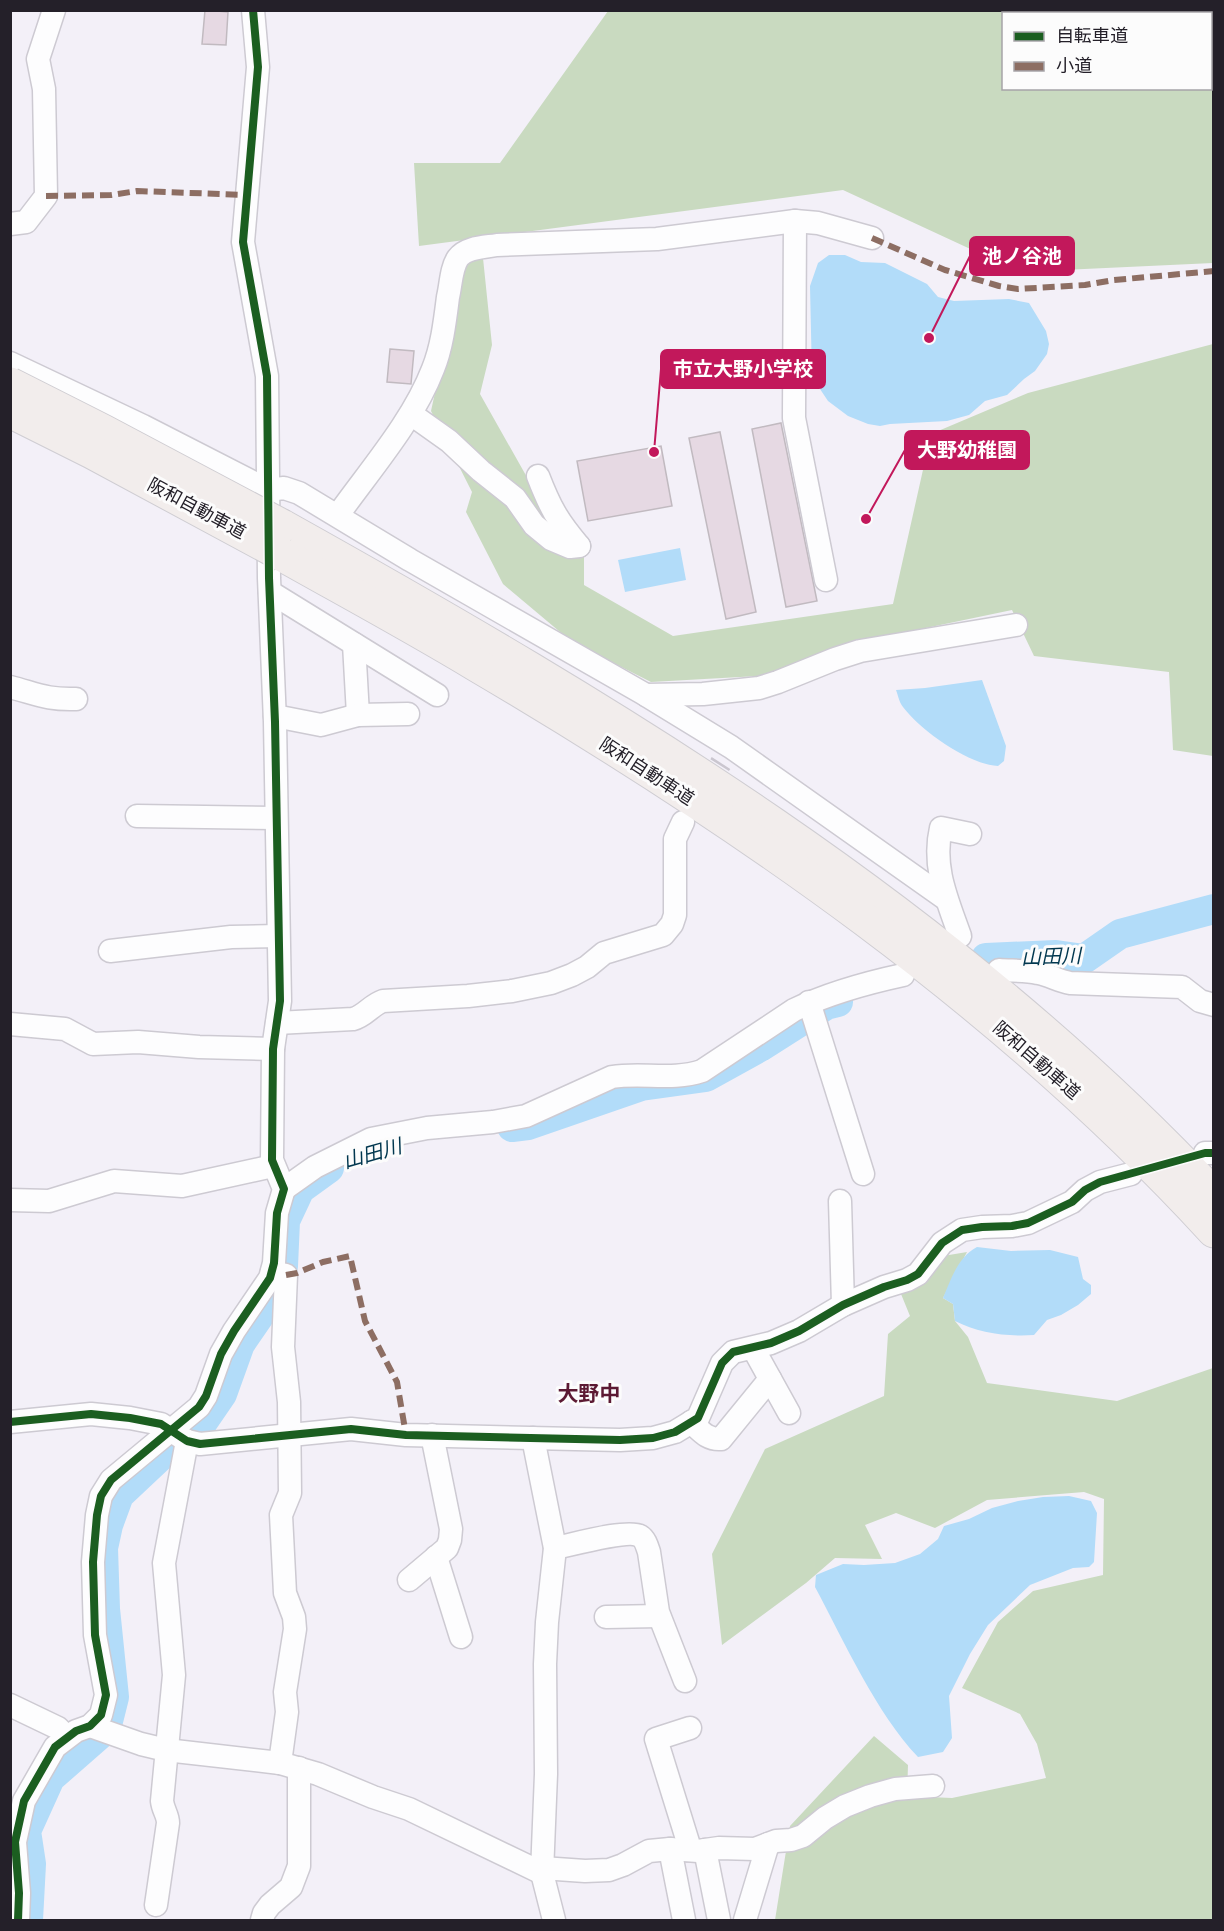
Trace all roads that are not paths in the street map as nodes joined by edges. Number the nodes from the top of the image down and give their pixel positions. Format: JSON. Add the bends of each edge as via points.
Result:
{"nodes":[{"id":1,"x":54,"y":10,"type":"edge"},
{"id":2,"x":253,"y":10,"type":"edge"},
{"id":3,"x":795,"y":221,"type":"junction"},
{"id":4,"x":10,"y":224,"type":"edge"},
{"id":5,"x":872,"y":238,"type":"dead end"},
{"id":6,"x":10,"y":363,"type":"edge"},
{"id":7,"x":10,"y":384,"type":"edge"},
{"id":8,"x":10,"y":411,"type":"edge"},
{"id":9,"x":411,"y":414,"type":"junction"},
{"id":10,"x":538,"y":476,"type":"dead end"},
{"id":11,"x":267,"y":490,"type":"junction"},
{"id":12,"x":338,"y":516,"type":"junction"},
{"id":13,"x":283,"y":540,"type":"junction"},
{"id":14,"x":826,"y":580,"type":"dead end"},
{"id":15,"x":270,"y":592,"type":"junction"},
{"id":16,"x":1016,"y":625,"type":"dead end"},
{"id":17,"x":354,"y":644,"type":"junction"},
{"id":18,"x":10,"y":687,"type":"edge"},
{"id":19,"x":437,"y":695,"type":"dead end"},
{"id":20,"x":646,"y":695,"type":"junction"},
{"id":21,"x":76,"y":699,"type":"dead end"},
{"id":22,"x":408,"y":714,"type":"dead end"},
{"id":23,"x":358,"y":715,"type":"junction"},
{"id":24,"x":275,"y":716,"type":"junction"},
{"id":25,"x":137,"y":816,"type":"dead end"},
{"id":26,"x":276,"y":818,"type":"junction"},
{"id":27,"x":683,"y":822,"type":"dead end"},
{"id":28,"x":970,"y":834,"type":"dead end"},
{"id":29,"x":946,"y":899,"type":"junction"},
{"id":30,"x":278,"y":936,"type":"junction"},
{"id":31,"x":960,"y":936,"type":"dead end"},
{"id":32,"x":110,"y":951,"type":"dead end"},
{"id":33,"x":999,"y":970,"type":"dead end"},
{"id":34,"x":903,"y":975,"type":"dead end"},
{"id":35,"x":809,"y":1002,"type":"junction"},
{"id":36,"x":1214,"y":1005,"type":"edge"},
{"id":37,"x":278,"y":1023,"type":"junction"},
{"id":38,"x":10,"y":1024,"type":"edge"},
{"id":39,"x":273,"y":1049,"type":"junction"},
{"id":40,"x":273,"y":1166,"type":"junction"},
{"id":41,"x":862,"y":1174,"type":"dead end"},
{"id":42,"x":1131,"y":1174,"type":"dead end"},
{"id":43,"x":284,"y":1189,"type":"junction"},
{"id":44,"x":1214,"y":1195,"type":"edge"},
{"id":45,"x":10,"y":1200,"type":"edge"},
{"id":46,"x":840,"y":1201,"type":"dead end"},
{"id":47,"x":1214,"y":1231,"type":"edge"},
{"id":48,"x":279,"y":1273,"type":"junction"},
{"id":49,"x":843,"y":1305,"type":"junction"},
{"id":50,"x":753,"y":1348,"type":"junction"},
{"id":51,"x":770,"y":1379,"type":"junction"},
{"id":52,"x":789,"y":1413,"type":"dead end"},
{"id":53,"x":10,"y":1422,"type":"edge"},
{"id":54,"x":691,"y":1422,"type":"junction"},
{"id":55,"x":179,"y":1435,"type":"junction"},
{"id":56,"x":432,"y":1435,"type":"junction"},
{"id":57,"x":291,"y":1436,"type":"junction"},
{"id":58,"x":533,"y":1438,"type":"junction"},
{"id":59,"x":555,"y":1548,"type":"junction"},
{"id":60,"x":436,"y":1557,"type":"junction"},
{"id":61,"x":409,"y":1580,"type":"dead end"},
{"id":62,"x":659,"y":1616,"type":"junction"},
{"id":63,"x":606,"y":1617,"type":"dead end"},
{"id":64,"x":461,"y":1637,"type":"dead end"},
{"id":65,"x":685,"y":1681,"type":"dead end"},
{"id":66,"x":10,"y":1705,"type":"edge"},
{"id":67,"x":90,"y":1726,"type":"junction"},
{"id":68,"x":690,"y":1728,"type":"dead end"},
{"id":69,"x":67,"y":1737,"type":"junction"},
{"id":70,"x":166,"y":1750,"type":"junction"},
{"id":71,"x":290,"y":1766,"type":"junction"},
{"id":72,"x":933,"y":1786,"type":"dead end"},
{"id":73,"x":768,"y":1844,"type":"junction"},
{"id":74,"x":687,"y":1850,"type":"junction"},
{"id":75,"x":542,"y":1871,"type":"junction"},
{"id":76,"x":156,"y":1905,"type":"dead end"},
{"id":77,"x":18,"y":1920,"type":"edge"},
{"id":78,"x":262,"y":1920,"type":"edge"},
{"id":79,"x":554,"y":1920,"type":"edge"},
{"id":80,"x":684,"y":1920,"type":"edge"},
{"id":81,"x":719,"y":1920,"type":"edge"},
{"id":82,"x":746,"y":1920,"type":"edge"}],
"edges":[{"from":1,"to":4,"type":"street","via":[[38,59],[44,89],[46,196],[26,222]]},
{"from":2,"to":11,"type":"street","via":[[258,67],[243,242],[267,376]]},
{"from":3,"to":5,"type":"street","via":[[818,223]]},
{"from":3,"to":9,"type":"street","via":[[657,239],[497,245],[467,251],[459,256],[453,270],[438,354]]},
{"from":3,"to":14,"type":"street","via":[[794,418]]},
{"from":6,"to":11,"type":"street"},
{"from":7,"to":13,"type":"highway","name":"阪和自動車道","bridge":true,"via":[[103,431]]},
{"from":8,"to":13,"type":"highway","name":"阪和自動車道","bridge":true},
{"from":9,"to":10,"type":"street","via":[[450,441],[515,498],[534,525],[551,539],[570,547],[579,546],[548,504]]},
{"from":9,"to":12,"type":"street"},
{"from":11,"to":12,"type":"street","via":[[291,490]]},
{"from":11,"to":15,"type":"street"},
{"from":12,"to":20,"type":"street"},
{"from":13,"to":44,"type":"highway","name":"阪和自動車道","via":[[417,602],[576,697],[756,811],[836,867],[947,950],[1059,1043]]},
{"from":13,"to":47,"type":"highway","name":"阪和自動車道","via":[[741,831],[823,889],[939,977],[1040,1061],[1154,1168]]},
{"from":15,"to":17,"type":"street"},
{"from":15,"to":24,"type":"street"},
{"from":16,"to":20,"type":"street","via":[[860,651],[759,688]]},
{"from":17,"to":19,"type":"street"},
{"from":17,"to":23,"type":"street"},
{"from":18,"to":21,"type":"street","via":[[58,700]]},
{"from":20,"to":29,"type":"street","via":[[726,755]]},
{"from":22,"to":23,"type":"street"},
{"from":23,"to":24,"type":"street","via":[[321,725]]},
{"from":24,"to":26,"type":"street"},
{"from":25,"to":26,"type":"street"},
{"from":26,"to":30,"type":"street"},
{"from":27,"to":37,"type":"street","via":[[675,839],[675,915],[663,935],[604,953],[572,975],[542,985],[468,996],[383,1001],[353,1019]]},
{"from":28,"to":29,"type":"street","via":[[941,828],[937,856]]},
{"from":29,"to":31,"type":"street"},
{"from":30,"to":32,"type":"street","via":[[231,937]]},
{"from":30,"to":37,"type":"street"},
{"from":33,"to":36,"type":"street","via":[[1033,972],[1070,983],[1182,987],[1200,1001]]},
{"from":34,"to":35,"type":"street"},
{"from":35,"to":41,"type":"street"},
{"from":35,"to":43,"type":"street","via":[[702,1071],[674,1077],[612,1077],[526,1116],[371,1139],[315,1167]]},
{"from":37,"to":39,"type":"street"},
{"from":38,"to":39,"type":"street","via":[[65,1029],[93,1044],[138,1042]]},
{"from":39,"to":40,"type":"street"},
{"from":40,"to":43,"type":"street"},
{"from":40,"to":45,"type":"street","via":[[182,1186],[114,1181],[49,1202]]},
{"from":42,"to":49,"type":"street","via":[[1100,1182],[1072,1202],[1028,1223],[962,1230],[942,1243],[918,1274]]},
{"from":43,"to":48,"type":"street","via":[[277,1213]]},
{"from":46,"to":49,"type":"street"},
{"from":48,"to":55,"type":"street","via":[[234,1331],[220,1354],[206,1396]]},
{"from":48,"to":57,"type":"street"},
{"from":49,"to":50,"type":"street","via":[[799,1331]]},
{"from":50,"to":51,"type":"street"},
{"from":50,"to":54,"type":"street","via":[[733,1352],[722,1363],[698,1418]]},
{"from":51,"to":52,"type":"street"},
{"from":51,"to":54,"type":"street","via":[[721,1439],[707,1437]]},
{"from":53,"to":55,"type":"street","via":[[91,1414],[162,1424]]},
{"from":54,"to":58,"type":"street","via":[[675,1432],[653,1438]]},
{"from":55,"to":57,"type":"street","via":[[200,1444]]},
{"from":55,"to":67,"type":"street","via":[[111,1480],[101,1496],[93,1562],[95,1635],[106,1695],[101,1715]]},
{"from":55,"to":70,"type":"street","via":[[164,1563],[174,1675]]},
{"from":56,"to":57,"type":"street","via":[[351,1429]]},
{"from":56,"to":58,"type":"street"},
{"from":56,"to":60,"type":"street","via":[[451,1529],[447,1548]]},
{"from":57,"to":71,"type":"street","via":[[290,1493],[281,1515],[285,1593],[295,1629],[285,1692]]},
{"from":58,"to":59,"type":"street"},
{"from":59,"to":62,"type":"street","via":[[618,1535],[640,1536],[649,1552]]},
{"from":59,"to":75,"type":"street","via":[[545,1664]]},
{"from":60,"to":61,"type":"street"},
{"from":60,"to":64,"type":"street"},
{"from":62,"to":63,"type":"street"},
{"from":62,"to":65,"type":"street"},
{"from":66,"to":69,"type":"street","via":[[58,1728]]},
{"from":67,"to":69,"type":"street"},
{"from":67,"to":70,"type":"street"},
{"from":68,"to":74,"type":"street","via":[[656,1739],[688,1842]]},
{"from":69,"to":77,"type":"street","via":[[56,1747],[24,1801],[15,1842]]},
{"from":70,"to":71,"type":"street"},
{"from":70,"to":76,"type":"street","via":[[162,1802],[168,1823]]},
{"from":71,"to":75,"type":"street","via":[[409,1809]]},
{"from":71,"to":78,"type":"street","via":[[299,1866],[291,1887],[270,1905]]},
{"from":72,"to":73,"type":"street","via":[[870,1796],[835,1812],[803,1836]]},
{"from":73,"to":74,"type":"street","via":[[755,1849]]},
{"from":73,"to":82,"type":"street"},
{"from":74,"to":75,"type":"street","via":[[649,1851],[609,1870]]},
{"from":74,"to":80,"type":"street"},
{"from":74,"to":81,"type":"street"},
{"from":75,"to":79,"type":"street"}]}
